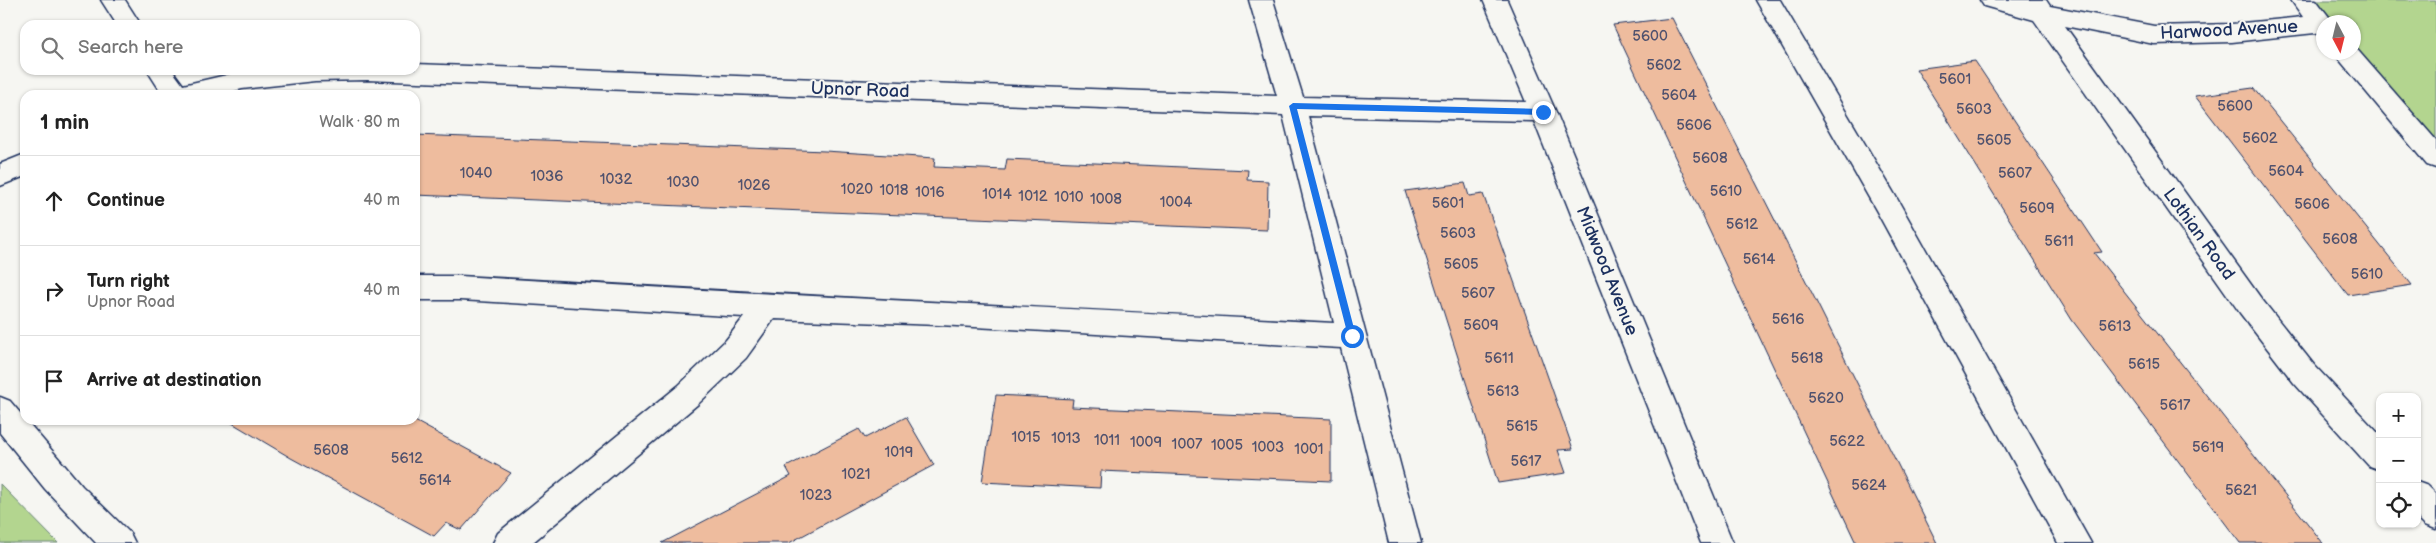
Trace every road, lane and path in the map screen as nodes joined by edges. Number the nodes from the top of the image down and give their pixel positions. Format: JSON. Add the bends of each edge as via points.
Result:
{"nodes":[{"id":1,"x":113,"y":0,"type":"edge"},
{"id":2,"x":1261,"y":0,"type":"edge"},
{"id":3,"x":1495,"y":0,"type":"edge"},
{"id":4,"x":1768,"y":0,"type":"edge"},
{"id":5,"x":1992,"y":0,"type":"edge"},
{"id":6,"x":2303,"y":0,"type":"edge"},
{"id":7,"x":2037,"y":6,"type":"edge"},
{"id":8,"x":2316,"y":18,"type":"edge"},
{"id":9,"x":126,"y":20,"type":"edge"},
{"id":10,"x":2316,"y":26,"type":"edge"},
{"id":11,"x":2352,"y":60,"type":"edge"},
{"id":12,"x":420,"y":73,"type":"edge"},
{"id":13,"x":162,"y":75,"type":"edge"},
{"id":14,"x":288,"y":75,"type":"edge"},
{"id":15,"x":173,"y":90,"type":"edge"},
{"id":16,"x":201,"y":90,"type":"edge"},
{"id":17,"x":1293,"y":106,"type":"junction"},
{"id":18,"x":1543,"y":112,"type":"junction"},
{"id":19,"x":2436,"y":158,"type":"edge"},
{"id":20,"x":20,"y":166,"type":"edge"},
{"id":21,"x":0,"y":176,"type":"edge"},
{"id":22,"x":420,"y":288,"type":"edge"},
{"id":23,"x":767,"y":307,"type":"junction"},
{"id":24,"x":1352,"y":336,"type":"junction"},
{"id":25,"x":13,"y":418,"type":"edge"},
{"id":26,"x":2376,"y":452,"type":"edge"},
{"id":27,"x":2421,"y":500,"type":"edge"},
{"id":28,"x":2436,"y":515,"type":"edge"},
{"id":29,"x":119,"y":543,"type":"edge"},
{"id":30,"x":509,"y":543,"type":"edge"},
{"id":31,"x":1405,"y":543,"type":"edge"},
{"id":32,"x":1717,"y":543,"type":"edge"},
{"id":33,"x":2076,"y":543,"type":"edge"}],
"edges":[{"from":1,"to":9,"type":"street"},
{"from":2,"to":17,"type":"street"},
{"from":3,"to":18,"type":"street","name":"Midwood Avenue"},
{"from":4,"to":33,"type":"street","via":[[1841,121]]},
{"from":5,"to":7,"type":"street","name":"Harwood Avenue"},
{"from":6,"to":8,"type":"street"},
{"from":7,"to":10,"type":"street","name":"Harwood Avenue","via":[[2154,35]]},
{"from":7,"to":26,"type":"street","name":"Lothian Road","via":[[2250,305],[2304,374]]},
{"from":11,"to":19,"type":"street"},
{"from":12,"to":17,"type":"street","name":"Upnor Road"},
{"from":13,"to":15,"type":"street"},
{"from":14,"to":16,"type":"street","name":"Upnor Road","via":[[242,80]]},
{"from":17,"to":18,"type":"street","name":"Upnor Road"},
{"from":17,"to":24,"type":"street"},
{"from":18,"to":32,"type":"street","name":"Midwood Avenue"},
{"from":20,"to":21,"type":"street"},
{"from":22,"to":23,"type":"street"},
{"from":23,"to":24,"type":"street","via":[[939,313]]},
{"from":23,"to":30,"type":"street","via":[[736,349],[688,395]]},
{"from":24,"to":31,"type":"street"},
{"from":25,"to":29,"type":"street","via":[[62,485]]},
{"from":27,"to":28,"type":"street"}]}
